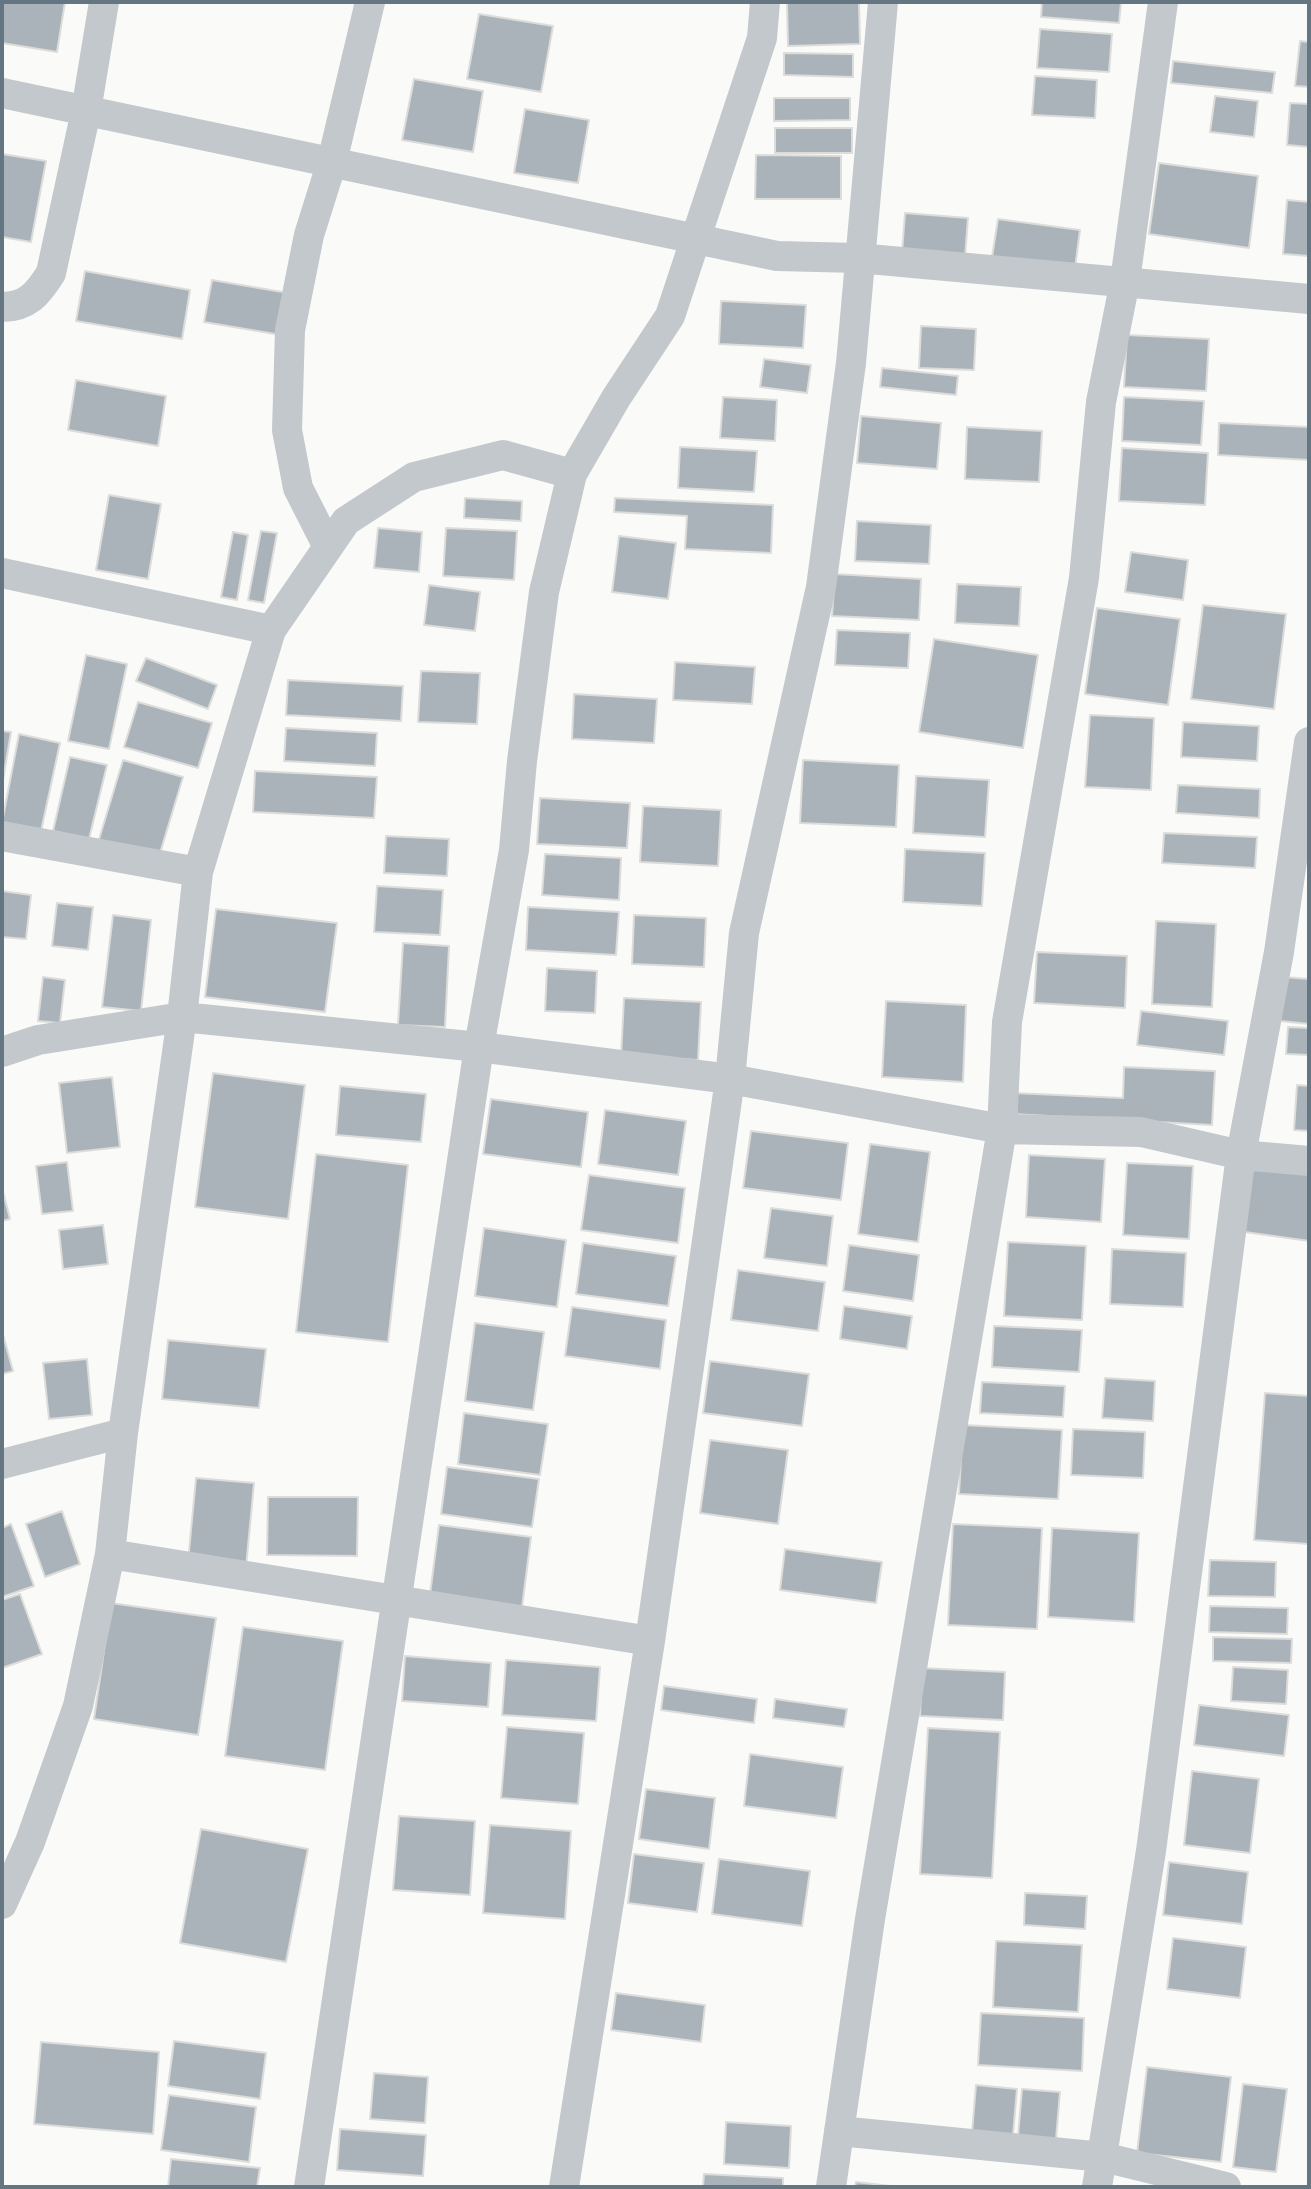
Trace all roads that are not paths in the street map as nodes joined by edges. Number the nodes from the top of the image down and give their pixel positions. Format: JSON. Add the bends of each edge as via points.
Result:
{"nodes":[{"id":1,"x":104,"y":2,"type":"edge"},
{"id":2,"x":370,"y":2,"type":"edge"},
{"id":3,"x":765,"y":2,"type":"edge"},
{"id":4,"x":883,"y":2,"type":"edge"},
{"id":5,"x":1163,"y":2,"type":"edge"},
{"id":6,"x":2,"y":93,"type":"edge"},
{"id":7,"x":86,"y":111,"type":"junction"},
{"id":8,"x":332,"y":162,"type":"junction"},
{"id":9,"x":697,"y":238,"type":"junction"},
{"id":10,"x":858,"y":258,"type":"junction"},
{"id":11,"x":1125,"y":281,"type":"junction"},
{"id":12,"x":1309,"y":299,"type":"edge"},
{"id":13,"x":2,"y":307,"type":"edge"},
{"id":14,"x":572,"y":474,"type":"junction"},
{"id":15,"x":328,"y":547,"type":"junction"},
{"id":16,"x":2,"y":573,"type":"edge"},
{"id":17,"x":271,"y":630,"type":"junction"},
{"id":18,"x":1309,"y":742,"type":"edge"},
{"id":19,"x":2,"y":836,"type":"edge"},
{"id":20,"x":198,"y":872,"type":"junction"},
{"id":21,"x":182,"y":1017,"type":"junction"},
{"id":22,"x":479,"y":1047,"type":"junction"},
{"id":23,"x":2,"y":1052,"type":"edge"},
{"id":24,"x":730,"y":1079,"type":"junction"},
{"id":25,"x":1002,"y":1129,"type":"junction"},
{"id":26,"x":1241,"y":1155,"type":"junction"},
{"id":27,"x":1309,"y":1161,"type":"edge"},
{"id":28,"x":123,"y":1433,"type":"junction"},
{"id":29,"x":2,"y":1464,"type":"edge"},
{"id":30,"x":110,"y":1554,"type":"junction"},
{"id":31,"x":397,"y":1602,"type":"junction"},
{"id":32,"x":650,"y":1642,"type":"junction"},
{"id":33,"x":2,"y":1904,"type":"edge"},
{"id":34,"x":839,"y":2131,"type":"junction"},
{"id":35,"x":1103,"y":2157,"type":"junction"},
{"id":36,"x":309,"y":2187,"type":"edge"},
{"id":37,"x":564,"y":2187,"type":"edge"},
{"id":38,"x":831,"y":2187,"type":"edge"},
{"id":39,"x":1097,"y":2187,"type":"edge"},
{"id":40,"x":1226,"y":2187,"type":"edge"}],
"edges":[{"from":1,"to":7,"type":"street"},
{"from":2,"to":8,"type":"street"},
{"from":3,"to":9,"type":"street","via":[[762,38]]},
{"from":4,"to":10,"type":"street"},
{"from":5,"to":11,"type":"street"},
{"from":6,"to":7,"type":"street"},
{"from":7,"to":8,"type":"street"},
{"from":7,"to":13,"type":"street","via":[[51,273],[26,304]]},
{"from":8,"to":9,"type":"street"},
{"from":8,"to":15,"type":"street","via":[[309,235],[290,330],[287,430],[298,488]]},
{"from":9,"to":10,"type":"street","via":[[777,256]]},
{"from":9,"to":14,"type":"street","via":[[670,316]]},
{"from":10,"to":11,"type":"street"},
{"from":10,"to":24,"type":"street","via":[[851,363],[821,587],[744,933]]},
{"from":11,"to":12,"type":"street"},
{"from":11,"to":25,"type":"street","via":[[1101,402],[1084,578],[1007,1022]]},
{"from":14,"to":15,"type":"street","via":[[503,455],[414,477],[346,521]]},
{"from":14,"to":22,"type":"street","via":[[544,592],[514,850]]},
{"from":15,"to":17,"type":"street"},
{"from":16,"to":17,"type":"street"},
{"from":17,"to":20,"type":"street"},
{"from":18,"to":26,"type":"street","via":[[1279,953]]},
{"from":19,"to":20,"type":"street"},
{"from":20,"to":21,"type":"street"},
{"from":21,"to":22,"type":"street"},
{"from":21,"to":23,"type":"street","via":[[38,1041]]},
{"from":21,"to":28,"type":"street"},
{"from":22,"to":24,"type":"street"},
{"from":22,"to":31,"type":"street"},
{"from":24,"to":25,"type":"street"},
{"from":24,"to":32,"type":"street"},
{"from":25,"to":26,"type":"street","via":[[1141,1132]]},
{"from":25,"to":34,"type":"street"},
{"from":26,"to":27,"type":"street"},
{"from":26,"to":35,"type":"street","via":[[1153,1837]]},
{"from":28,"to":29,"type":"street"},
{"from":28,"to":30,"type":"street"},
{"from":30,"to":31,"type":"street"},
{"from":30,"to":33,"type":"street","via":[[78,1706],[30,1842]]},
{"from":31,"to":32,"type":"street"},
{"from":31,"to":36,"type":"street"},
{"from":32,"to":37,"type":"street"},
{"from":34,"to":35,"type":"street"},
{"from":34,"to":38,"type":"street"},
{"from":35,"to":39,"type":"street"},
{"from":35,"to":40,"type":"street"}]}
